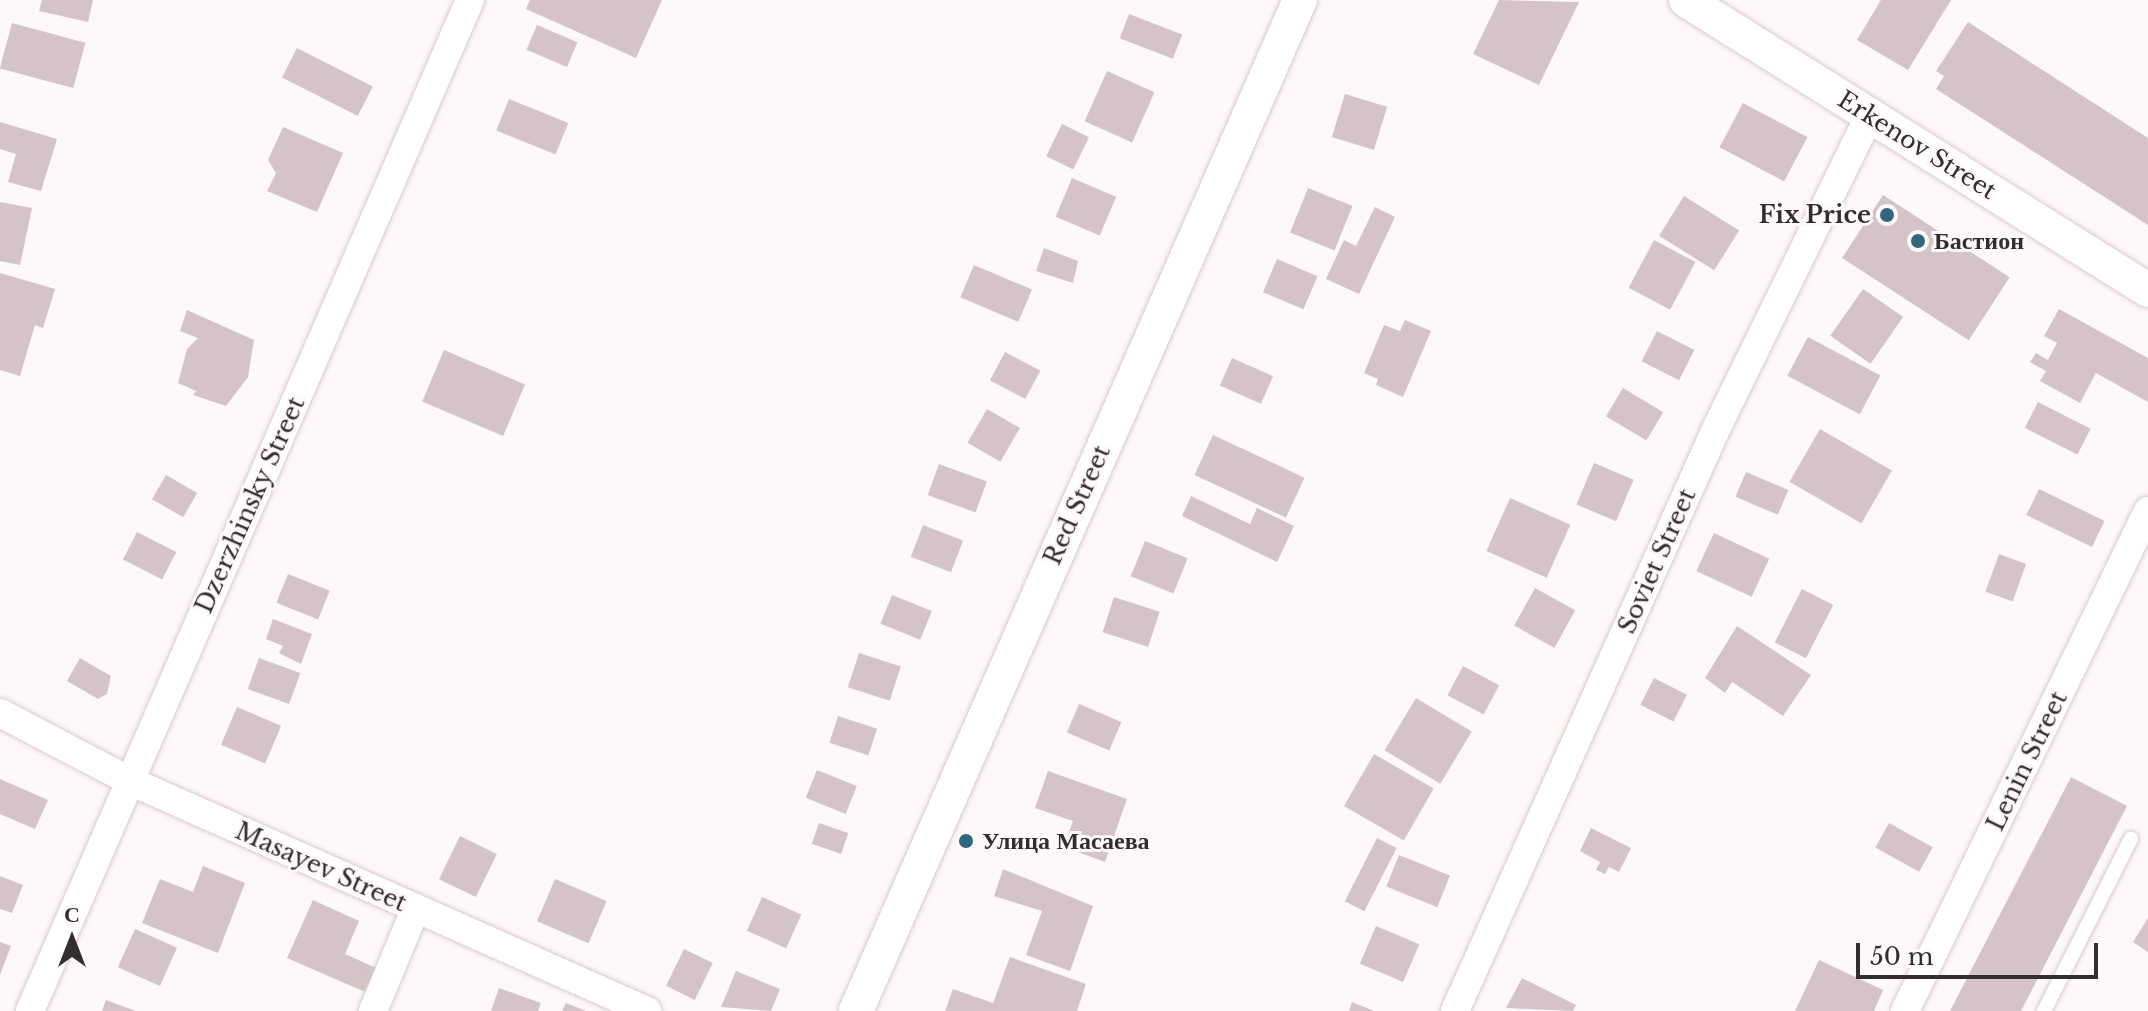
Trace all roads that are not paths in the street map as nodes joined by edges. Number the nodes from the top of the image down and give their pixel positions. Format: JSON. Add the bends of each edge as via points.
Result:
{"nodes":[{"id":1,"x":470,"y":0,"type":"edge"},
{"id":2,"x":1300,"y":0,"type":"edge"},
{"id":3,"x":1686,"y":0,"type":"edge"},
{"id":4,"x":1869,"y":117,"type":"junction"},
{"id":5,"x":2148,"y":290,"type":"edge"},
{"id":6,"x":2148,"y":511,"type":"edge"},
{"id":7,"x":0,"y":713,"type":"edge"},
{"id":8,"x":130,"y":781,"type":"junction"},
{"id":9,"x":2131,"y":839,"type":"dead end"},
{"id":10,"x":415,"y":910,"type":"junction"},
{"id":11,"x":30,"y":1011,"type":"edge"},
{"id":12,"x":373,"y":1011,"type":"edge"},
{"id":13,"x":647,"y":1011,"type":"edge"},
{"id":14,"x":856,"y":1011,"type":"edge"},
{"id":15,"x":1455,"y":1011,"type":"edge"},
{"id":16,"x":1905,"y":1011,"type":"edge"},
{"id":17,"x":2044,"y":1011,"type":"edge"}],
"edges":[{"from":1,"to":8,"type":"street","name":"Dzerzhinsky Street"},
{"from":2,"to":14,"type":"street","name":"Red Street"},
{"from":3,"to":4,"type":"street","name":"Erkenov Street"},
{"from":4,"to":5,"type":"street","name":"Erkenov Street"},
{"from":4,"to":15,"type":"street","name":"Soviet Street","via":[[1717,427]]},
{"from":6,"to":16,"type":"street","name":"Lenin Street"},
{"from":7,"to":8,"type":"street","name":"Masayev Street"},
{"from":8,"to":10,"type":"street","name":"Masayev Street"},
{"from":8,"to":11,"type":"street","name":"Dzerzhinsky Street"},
{"from":9,"to":17,"type":"lane"},
{"from":10,"to":12,"type":"street"},
{"from":10,"to":13,"type":"street","name":"Masayev Street"}]}
